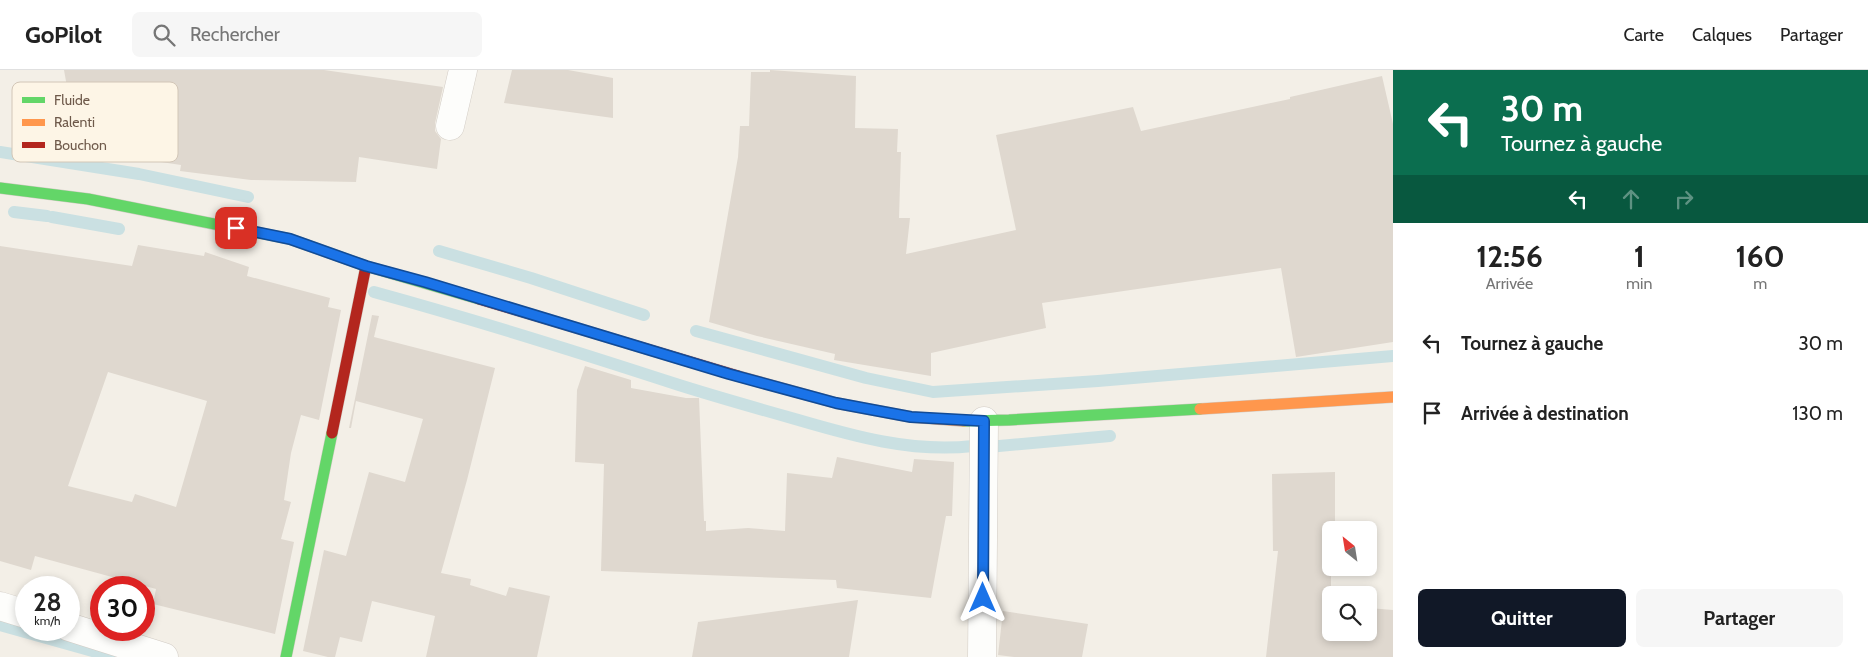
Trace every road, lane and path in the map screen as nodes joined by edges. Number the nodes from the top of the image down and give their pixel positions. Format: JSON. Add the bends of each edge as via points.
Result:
{"nodes":[{"id":1,"x":463,"y":70,"type":"edge"},
{"id":2,"x":450,"y":126,"type":"dead end"},
{"id":3,"x":0,"y":188,"type":"edge"},
{"id":4,"x":366,"y":266,"type":"junction"},
{"id":5,"x":1393,"y":397,"type":"edge"},
{"id":6,"x":984,"y":421,"type":"junction"},
{"id":7,"x":0,"y":606,"type":"edge"},
{"id":8,"x":15,"y":611,"type":"edge"},
{"id":9,"x":80,"y":630,"type":"edge"},
{"id":10,"x":164,"y":657,"type":"edge"},
{"id":11,"x":286,"y":657,"type":"edge"},
{"id":12,"x":982,"y":657,"type":"edge"}],
"edges":[{"from":1,"to":2,"type":"street"},
{"from":3,"to":4,"type":"main road","via":[[88,199],[290,239]]},
{"from":4,"to":6,"type":"main road","via":[[836,403],[911,417]]},
{"from":4,"to":11,"type":"main road"},
{"from":5,"to":6,"type":"main road"},
{"from":6,"to":12,"type":"street"},
{"from":7,"to":8,"type":"street"},
{"from":9,"to":10,"type":"street"}]}
